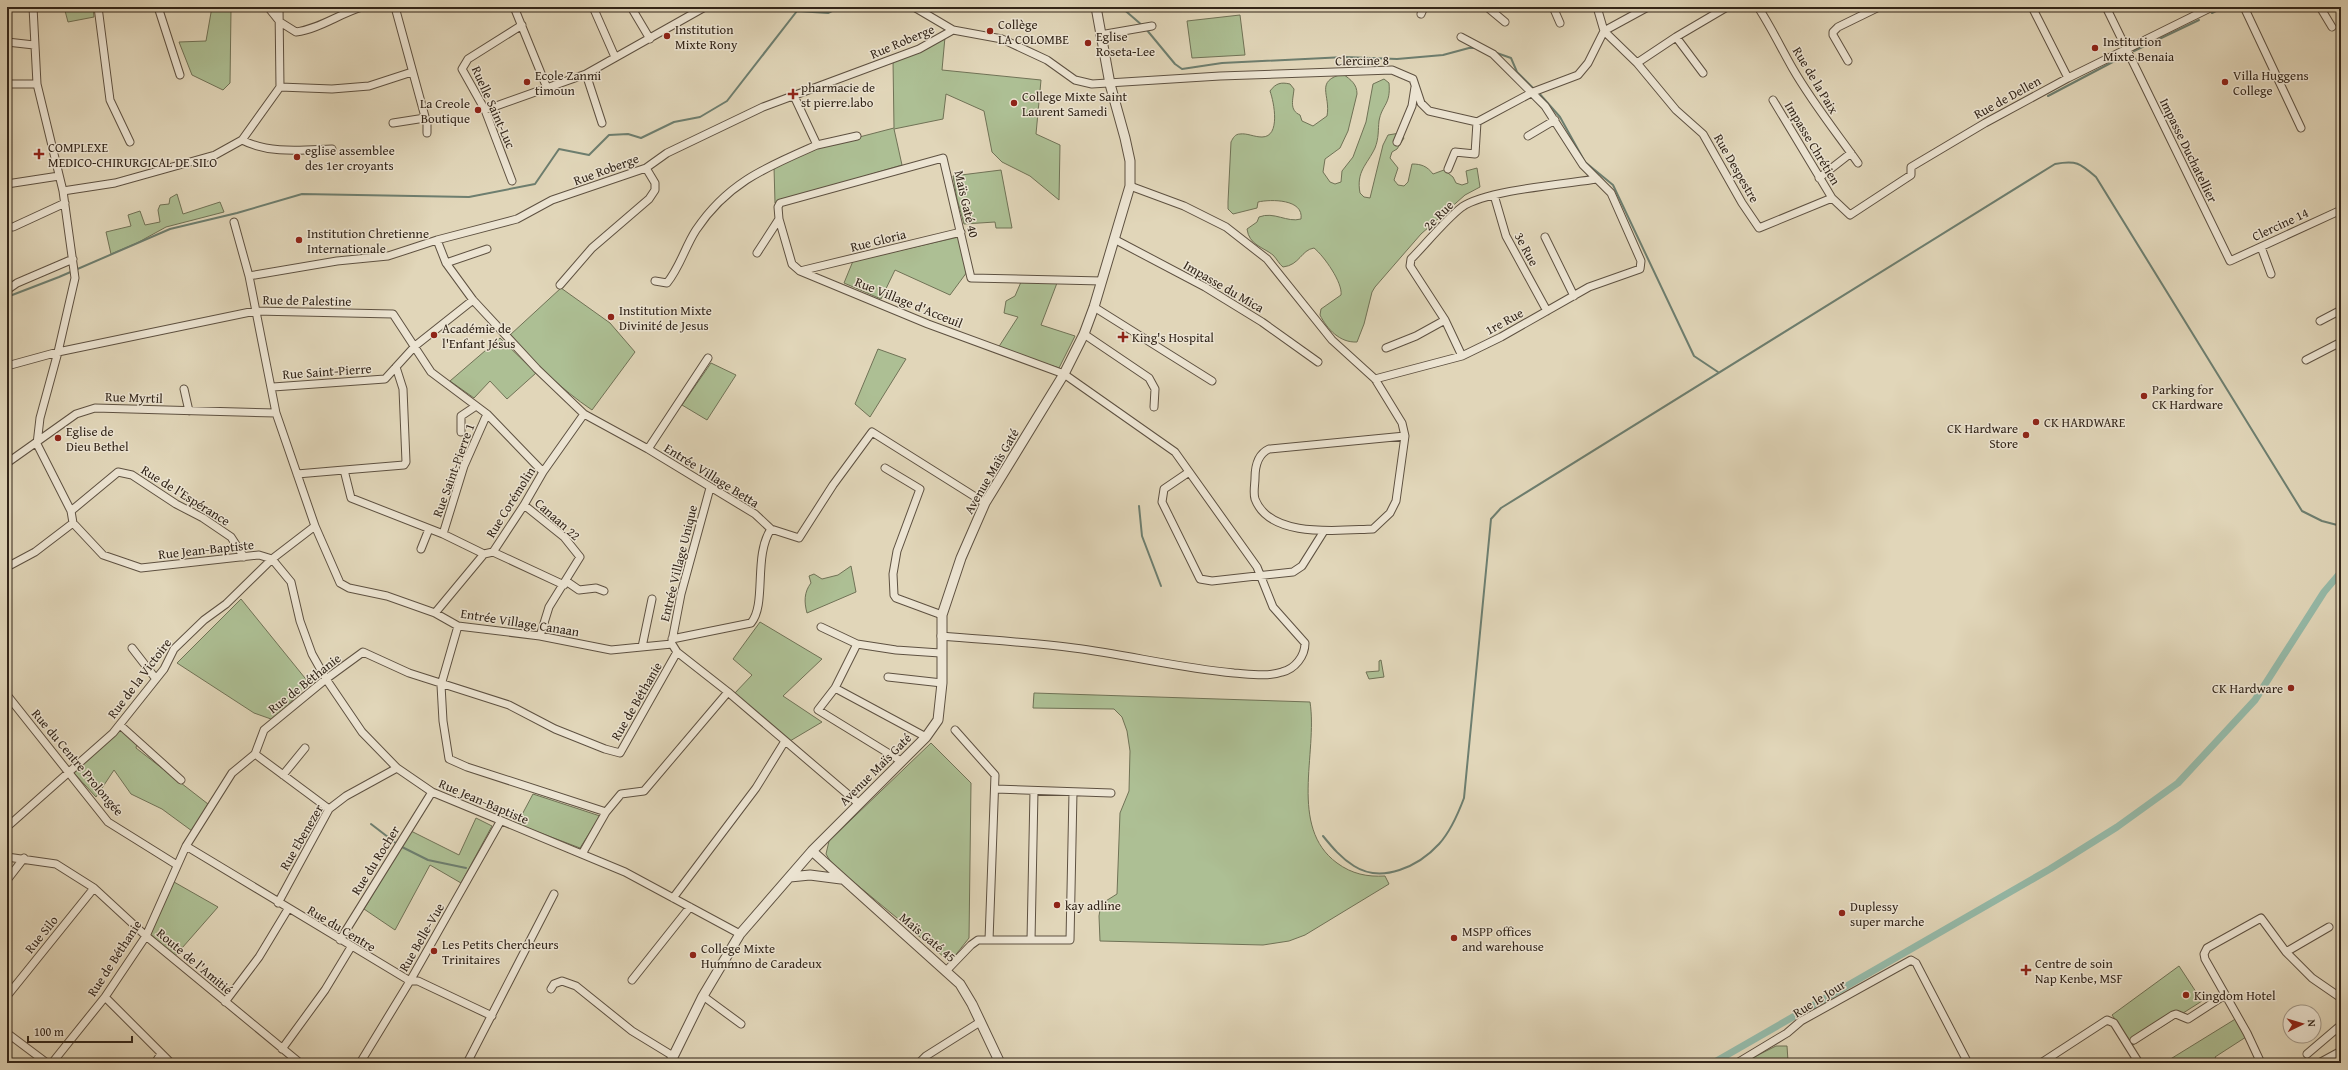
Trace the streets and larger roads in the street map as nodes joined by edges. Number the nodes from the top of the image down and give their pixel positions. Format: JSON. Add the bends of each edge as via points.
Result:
{"nodes":[{"id":1,"x":33,"y":7,"type":"edge"},
{"id":2,"x":98,"y":7,"type":"edge"},
{"id":3,"x":158,"y":7,"type":"edge"},
{"id":4,"x":268,"y":7,"type":"edge"},
{"id":5,"x":279,"y":7,"type":"edge"},
{"id":6,"x":362,"y":7,"type":"edge"},
{"id":7,"x":395,"y":7,"type":"edge"},
{"id":8,"x":514,"y":7,"type":"edge"},
{"id":9,"x":593,"y":7,"type":"edge"},
{"id":10,"x":631,"y":7,"type":"edge"},
{"id":11,"x":705,"y":7,"type":"edge"},
{"id":12,"x":914,"y":7,"type":"edge"},
{"id":13,"x":1096,"y":7,"type":"edge"},
{"id":14,"x":1487,"y":7,"type":"edge"},
{"id":15,"x":1553,"y":7,"type":"edge"},
{"id":16,"x":1597,"y":7,"type":"edge"},
{"id":17,"x":1648,"y":7,"type":"edge"},
{"id":18,"x":1727,"y":7,"type":"edge"},
{"id":19,"x":1758,"y":7,"type":"edge"},
{"id":20,"x":1879,"y":7,"type":"edge"},
{"id":21,"x":2032,"y":7,"type":"edge"},
{"id":22,"x":2106,"y":7,"type":"edge"},
{"id":23,"x":2244,"y":7,"type":"edge"},
{"id":24,"x":2320,"y":7,"type":"edge"},
{"id":25,"x":2208,"y":8,"type":"edge"},
{"id":26,"x":280,"y":22,"type":"junction"},
{"id":27,"x":1505,"y":22,"type":"dead end"},
{"id":28,"x":1560,"y":23,"type":"dead end"},
{"id":29,"x":522,"y":25,"type":"junction"},
{"id":30,"x":1152,"y":26,"type":"dead end"},
{"id":31,"x":2332,"y":27,"type":"dead end"},
{"id":32,"x":953,"y":30,"type":"junction"},
{"id":33,"x":1604,"y":31,"type":"junction"},
{"id":34,"x":1100,"y":35,"type":"junction"},
{"id":35,"x":1461,"y":37,"type":"dead end"},
{"id":36,"x":1676,"y":37,"type":"junction"},
{"id":37,"x":650,"y":39,"type":"junction"},
{"id":38,"x":7,"y":42,"type":"edge"},
{"id":39,"x":34,"y":45,"type":"junction"},
{"id":40,"x":2127,"y":49,"type":"junction"},
{"id":41,"x":614,"y":57,"type":"junction"},
{"id":42,"x":1848,"y":62,"type":"dead end"},
{"id":43,"x":1637,"y":63,"type":"junction"},
{"id":44,"x":412,"y":72,"type":"junction"},
{"id":45,"x":1703,"y":73,"type":"dead end"},
{"id":46,"x":586,"y":74,"type":"junction"},
{"id":47,"x":180,"y":75,"type":"dead end"},
{"id":48,"x":2068,"y":78,"type":"junction"},
{"id":49,"x":7,"y":84,"type":"edge"},
{"id":50,"x":37,"y":84,"type":"junction"},
{"id":51,"x":1110,"y":84,"type":"junction"},
{"id":52,"x":1416,"y":85,"type":"junction"},
{"id":53,"x":280,"y":87,"type":"junction"},
{"id":54,"x":547,"y":88,"type":"junction"},
{"id":55,"x":1535,"y":92,"type":"junction"},
{"id":56,"x":794,"y":96,"type":"junction"},
{"id":57,"x":1773,"y":100,"type":"dead end"},
{"id":58,"x":485,"y":110,"type":"junction"},
{"id":59,"x":425,"y":118,"type":"junction"},
{"id":60,"x":1555,"y":120,"type":"junction"},
{"id":61,"x":1478,"y":122,"type":"junction"},
{"id":62,"x":602,"y":123,"type":"dead end"},
{"id":63,"x":393,"y":124,"type":"dead end"},
{"id":64,"x":2301,"y":128,"type":"dead end"},
{"id":65,"x":427,"y":133,"type":"dead end"},
{"id":66,"x":856,"y":136,"type":"dead end"},
{"id":67,"x":1528,"y":136,"type":"dead end"},
{"id":68,"x":242,"y":140,"type":"junction"},
{"id":69,"x":130,"y":142,"type":"dead end"},
{"id":70,"x":1397,"y":142,"type":"dead end"},
{"id":71,"x":818,"y":145,"type":"junction"},
{"id":72,"x":332,"y":149,"type":"dead end"},
{"id":73,"x":1851,"y":153,"type":"junction"},
{"id":74,"x":1858,"y":163,"type":"dead end"},
{"id":75,"x":646,"y":168,"type":"junction"},
{"id":76,"x":1448,"y":169,"type":"dead end"},
{"id":77,"x":59,"y":176,"type":"junction"},
{"id":78,"x":1819,"y":178,"type":"junction"},
{"id":79,"x":1597,"y":179,"type":"junction"},
{"id":80,"x":512,"y":181,"type":"dead end"},
{"id":81,"x":7,"y":184,"type":"edge"},
{"id":82,"x":1130,"y":186,"type":"junction"},
{"id":83,"x":63,"y":191,"type":"junction"},
{"id":84,"x":1494,"y":195,"type":"junction"},
{"id":85,"x":1832,"y":198,"type":"junction"},
{"id":86,"x":65,"y":203,"type":"junction"},
{"id":87,"x":2341,"y":210,"type":"edge"},
{"id":88,"x":779,"y":219,"type":"junction"},
{"id":89,"x":234,"y":222,"type":"dead end"},
{"id":90,"x":7,"y":227,"type":"edge"},
{"id":91,"x":961,"y":232,"type":"junction"},
{"id":92,"x":1545,"y":237,"type":"dead end"},
{"id":93,"x":1114,"y":239,"type":"junction"},
{"id":94,"x":437,"y":240,"type":"junction"},
{"id":95,"x":2260,"y":247,"type":"junction"},
{"id":96,"x":487,"y":249,"type":"dead end"},
{"id":97,"x":757,"y":253,"type":"dead end"},
{"id":98,"x":2230,"y":261,"type":"joint"},
{"id":99,"x":74,"y":262,"type":"junction"},
{"id":100,"x":446,"y":263,"type":"junction"},
{"id":101,"x":800,"y":271,"type":"junction"},
{"id":102,"x":2271,"y":274,"type":"dead end"},
{"id":103,"x":249,"y":276,"type":"junction"},
{"id":104,"x":655,"y":281,"type":"dead end"},
{"id":105,"x":1102,"y":281,"type":"junction"},
{"id":106,"x":560,"y":285,"type":"dead end"},
{"id":107,"x":7,"y":290,"type":"edge"},
{"id":108,"x":1574,"y":296,"type":"junction"},
{"id":109,"x":473,"y":300,"type":"junction"},
{"id":110,"x":1094,"y":307,"type":"junction"},
{"id":111,"x":1547,"y":310,"type":"junction"},
{"id":112,"x":2341,"y":310,"type":"edge"},
{"id":113,"x":255,"y":311,"type":"junction"},
{"id":114,"x":1445,"y":320,"type":"junction"},
{"id":115,"x":2320,"y":321,"type":"dead end"},
{"id":116,"x":1084,"y":334,"type":"junction"},
{"id":117,"x":2341,"y":342,"type":"edge"},
{"id":118,"x":415,"y":346,"type":"junction"},
{"id":119,"x":1386,"y":348,"type":"dead end"},
{"id":120,"x":58,"y":352,"type":"junction"},
{"id":121,"x":1462,"y":356,"type":"junction"},
{"id":122,"x":708,"y":358,"type":"dead end"},
{"id":123,"x":2306,"y":360,"type":"dead end"},
{"id":124,"x":1318,"y":362,"type":"dead end"},
{"id":125,"x":7,"y":366,"type":"edge"},
{"id":126,"x":396,"y":367,"type":"junction"},
{"id":127,"x":1064,"y":374,"type":"junction"},
{"id":128,"x":1375,"y":379,"type":"junction"},
{"id":129,"x":1212,"y":381,"type":"dead end"},
{"id":130,"x":272,"y":387,"type":"junction"},
{"id":131,"x":184,"y":389,"type":"dead end"},
{"id":132,"x":476,"y":406,"type":"junction"},
{"id":133,"x":1154,"y":407,"type":"dead end"},
{"id":134,"x":189,"y":411,"type":"junction"},
{"id":135,"x":276,"y":413,"type":"junction"},
{"id":136,"x":486,"y":414,"type":"junction"},
{"id":137,"x":584,"y":414,"type":"junction"},
{"id":138,"x":461,"y":432,"type":"dead end"},
{"id":139,"x":1405,"y":436,"type":"junction"},
{"id":140,"x":37,"y":444,"type":"junction"},
{"id":141,"x":648,"y":450,"type":"junction"},
{"id":142,"x":7,"y":463,"type":"edge"},
{"id":143,"x":885,"y":468,"type":"dead end"},
{"id":144,"x":344,"y":470,"type":"junction"},
{"id":145,"x":543,"y":472,"type":"junction"},
{"id":146,"x":1189,"y":472,"type":"junction"},
{"id":147,"x":297,"y":474,"type":"junction"},
{"id":148,"x":710,"y":488,"type":"junction"},
{"id":149,"x":985,"y":503,"type":"junction"},
{"id":150,"x":524,"y":505,"type":"junction"},
{"id":151,"x":71,"y":511,"type":"junction"},
{"id":152,"x":73,"y":523,"type":"junction"},
{"id":153,"x":315,"y":526,"type":"junction"},
{"id":154,"x":429,"y":529,"type":"junction"},
{"id":155,"x":771,"y":529,"type":"junction"},
{"id":156,"x":1324,"y":530,"type":"junction"},
{"id":157,"x":443,"y":534,"type":"junction"},
{"id":158,"x":421,"y":549,"type":"dead end"},
{"id":159,"x":493,"y":552,"type":"junction"},
{"id":160,"x":484,"y":554,"type":"junction"},
{"id":161,"x":244,"y":557,"type":"junction"},
{"id":162,"x":272,"y":559,"type":"junction"},
{"id":163,"x":7,"y":566,"type":"edge"},
{"id":164,"x":1262,"y":576,"type":"junction"},
{"id":165,"x":565,"y":583,"type":"junction"},
{"id":166,"x":604,"y":590,"type":"dead end"},
{"id":167,"x":652,"y":599,"type":"dead end"},
{"id":168,"x":435,"y":613,"type":"junction"},
{"id":169,"x":942,"y":615,"type":"junction"},
{"id":170,"x":458,"y":626,"type":"junction"},
{"id":171,"x":821,"y":627,"type":"dead end"},
{"id":172,"x":540,"y":636,"type":"junction"},
{"id":173,"x":941,"y":636,"type":"junction"},
{"id":174,"x":672,"y":641,"type":"junction"},
{"id":175,"x":858,"y":644,"type":"junction"},
{"id":176,"x":642,"y":647,"type":"junction"},
{"id":177,"x":132,"y":648,"type":"dead end"},
{"id":178,"x":678,"y":652,"type":"junction"},
{"id":179,"x":940,"y":653,"type":"junction"},
{"id":180,"x":888,"y":677,"type":"dead end"},
{"id":181,"x":156,"y":679,"type":"junction"},
{"id":182,"x":326,"y":679,"type":"junction"},
{"id":183,"x":942,"y":683,"type":"junction"},
{"id":184,"x":441,"y":685,"type":"junction"},
{"id":185,"x":835,"y":688,"type":"junction"},
{"id":186,"x":728,"y":692,"type":"junction"},
{"id":187,"x":7,"y":695,"type":"edge"},
{"id":188,"x":120,"y":725,"type":"junction"},
{"id":189,"x":955,"y":730,"type":"dead end"},
{"id":190,"x":926,"y":737,"type":"junction"},
{"id":191,"x":784,"y":741,"type":"junction"},
{"id":192,"x":305,"y":748,"type":"dead end"},
{"id":193,"x":255,"y":754,"type":"junction"},
{"id":194,"x":901,"y":761,"type":"junction"},
{"id":195,"x":397,"y":768,"type":"junction"},
{"id":196,"x":70,"y":771,"type":"junction"},
{"id":197,"x":283,"y":775,"type":"junction"},
{"id":198,"x":181,"y":780,"type":"dead end"},
{"id":199,"x":994,"y":789,"type":"junction"},
{"id":200,"x":1034,"y":791,"type":"junction"},
{"id":201,"x":432,"y":792,"type":"junction"},
{"id":202,"x":1073,"y":792,"type":"junction"},
{"id":203,"x":1111,"y":793,"type":"dead end"},
{"id":204,"x":858,"y":803,"type":"junction"},
{"id":205,"x":329,"y":809,"type":"junction"},
{"id":206,"x":606,"y":812,"type":"junction"},
{"id":207,"x":500,"y":822,"type":"junction"},
{"id":208,"x":7,"y":827,"type":"edge"},
{"id":209,"x":186,"y":846,"type":"junction"},
{"id":210,"x":812,"y":851,"type":"junction"},
{"id":211,"x":582,"y":854,"type":"junction"},
{"id":212,"x":7,"y":857,"type":"edge"},
{"id":213,"x":24,"y":858,"type":"junction"},
{"id":214,"x":177,"y":866,"type":"junction"},
{"id":215,"x":790,"y":877,"type":"junction"},
{"id":216,"x":841,"y":879,"type":"junction"},
{"id":217,"x":7,"y":880,"type":"edge"},
{"id":218,"x":94,"y":888,"type":"junction"},
{"id":219,"x":554,"y":894,"type":"dead end"},
{"id":220,"x":673,"y":898,"type":"junction"},
{"id":221,"x":278,"y":903,"type":"junction"},
{"id":222,"x":690,"y":907,"type":"junction"},
{"id":223,"x":288,"y":909,"type":"junction"},
{"id":224,"x":2329,"y":927,"type":"dead end"},
{"id":225,"x":740,"y":934,"type":"junction"},
{"id":226,"x":146,"y":936,"type":"junction"},
{"id":227,"x":340,"y":940,"type":"junction"},
{"id":228,"x":989,"y":940,"type":"junction"},
{"id":229,"x":1031,"y":940,"type":"junction"},
{"id":230,"x":350,"y":947,"type":"junction"},
{"id":231,"x":2286,"y":952,"type":"junction"},
{"id":232,"x":947,"y":970,"type":"junction"},
{"id":233,"x":632,"y":980,"type":"dead end"},
{"id":234,"x":410,"y":981,"type":"junction"},
{"id":235,"x":551,"y":989,"type":"dead end"},
{"id":236,"x":7,"y":996,"type":"edge"},
{"id":237,"x":703,"y":996,"type":"junction"},
{"id":238,"x":2225,"y":996,"type":"junction"},
{"id":239,"x":105,"y":997,"type":"junction"},
{"id":240,"x":2341,"y":998,"type":"edge"},
{"id":241,"x":225,"y":1002,"type":"junction"},
{"id":242,"x":492,"y":1016,"type":"junction"},
{"id":243,"x":980,"y":1022,"type":"junction"},
{"id":244,"x":741,"y":1024,"type":"dead end"},
{"id":245,"x":2341,"y":1025,"type":"edge"},
{"id":246,"x":7,"y":1033,"type":"edge"},
{"id":247,"x":2134,"y":1040,"type":"dead end"},
{"id":248,"x":282,"y":1049,"type":"junction"},
{"id":249,"x":2341,"y":1051,"type":"edge"},
{"id":250,"x":161,"y":1054,"type":"junction"},
{"id":251,"x":2307,"y":1054,"type":"dead end"},
{"id":252,"x":672,"y":1060,"type":"edge"},
{"id":253,"x":2050,"y":1061,"type":"edge"},
{"id":254,"x":47,"y":1063,"type":"edge"},
{"id":255,"x":52,"y":1063,"type":"edge"},
{"id":256,"x":155,"y":1063,"type":"edge"},
{"id":257,"x":171,"y":1063,"type":"edge"},
{"id":258,"x":300,"y":1063,"type":"edge"},
{"id":259,"x":360,"y":1063,"type":"edge"},
{"id":260,"x":466,"y":1063,"type":"edge"},
{"id":261,"x":919,"y":1063,"type":"edge"},
{"id":262,"x":1000,"y":1063,"type":"edge"},
{"id":263,"x":1738,"y":1063,"type":"edge"},
{"id":264,"x":1968,"y":1063,"type":"edge"},
{"id":265,"x":2041,"y":1063,"type":"edge"},
{"id":266,"x":2139,"y":1063,"type":"edge"},
{"id":267,"x":2261,"y":1063,"type":"edge"},
{"id":268,"x":2319,"y":1063,"type":"edge"}],
"edges":[{"from":1,"to":39,"type":"street"},
{"from":2,"to":69,"type":"street","via":[[110,100]]},
{"from":3,"to":47,"type":"street"},
{"from":4,"to":26,"type":"street"},
{"from":5,"to":26,"type":"street"},
{"from":6,"to":26,"type":"street","via":[[345,12],[308,31],[296,32]]},
{"from":7,"to":44,"type":"street"},
{"from":8,"to":29,"type":"street"},
{"from":9,"to":41,"type":"street"},
{"from":10,"to":37,"type":"street"},
{"from":11,"to":37,"type":"street"},
{"from":12,"to":32,"type":"street"},
{"from":13,"to":34,"type":"street","name":"Avenue Maïs Gaté"},
{"from":14,"to":27,"type":"street"},
{"from":15,"to":28,"type":"street"},
{"from":16,"to":33,"type":"street","name":"Rue Despestre"},
{"from":17,"to":33,"type":"street"},
{"from":18,"to":36,"type":"street"},
{"from":19,"to":73,"type":"street","name":"Rue de la Paix","via":[[1825,119]]},
{"from":20,"to":42,"type":"street","via":[[1838,27],[1833,32]]},
{"from":21,"to":48,"type":"street"},
{"from":22,"to":40,"type":"street","name":"Impasse Duchatellier"},
{"from":23,"to":64,"type":"street"},
{"from":24,"to":31,"type":"street"},
{"from":25,"to":40,"type":"street","name":"Rue de Dellen"},
{"from":26,"to":53,"type":"street"},
{"from":29,"to":54,"type":"street"},
{"from":29,"to":58,"type":"street","name":"Ruelle Saint-Luc","via":[[468,59],[462,69]]},
{"from":30,"to":34,"type":"street"},
{"from":32,"to":51,"type":"street","via":[[1002,39],[1047,60],[1075,80],[1092,84]]},
{"from":32,"to":56,"type":"street","name":"Rue Roberge","via":[[919,49]]},
{"from":33,"to":43,"type":"street","name":"Rue Despestre"},
{"from":33,"to":55,"type":"street","via":[[1588,63],[1578,75]]},
{"from":34,"to":51,"type":"street","name":"Avenue Maïs Gaté"},
{"from":35,"to":55,"type":"street","via":[[1493,54]]},
{"from":36,"to":43,"type":"street"},
{"from":36,"to":45,"type":"street"},
{"from":37,"to":41,"type":"street"},
{"from":38,"to":39,"type":"street"},
{"from":39,"to":50,"type":"street"},
{"from":40,"to":48,"type":"street","name":"Rue de Dellen"},
{"from":40,"to":98,"type":"street","name":"Impasse Duchatellier"},
{"from":41,"to":46,"type":"street"},
{"from":43,"to":85,"type":"street","name":"Rue Despestre","via":[[1676,110],[1703,134],[1759,228]]},
{"from":44,"to":53,"type":"street","via":[[368,86],[332,89]]},
{"from":44,"to":59,"type":"street"},
{"from":46,"to":54,"type":"street"},
{"from":46,"to":62,"type":"street"},
{"from":48,"to":85,"type":"street","name":"Rue de Dellen","via":[[1911,167],[1911,175],[1850,214]]},
{"from":49,"to":50,"type":"street"},
{"from":50,"to":77,"type":"street"},
{"from":51,"to":52,"type":"street","name":"Clercine 8","via":[[1220,76],[1392,70],[1412,79]]},
{"from":51,"to":82,"type":"street","name":"Avenue Maïs Gaté","via":[[1130,161]]},
{"from":52,"to":61,"type":"street","via":[[1421,103],[1429,110]]},
{"from":52,"to":70,"type":"street","via":[[1412,106]]},
{"from":53,"to":68,"type":"street"},
{"from":54,"to":58,"type":"street"},
{"from":55,"to":60,"type":"street"},
{"from":55,"to":61,"type":"street"},
{"from":56,"to":71,"type":"street"},
{"from":56,"to":75,"type":"street","name":"Rue Roberge","via":[[763,107],[667,153]]},
{"from":57,"to":78,"type":"street","name":"Impasse Chrétien"},
{"from":58,"to":80,"type":"street","name":"Ruelle Saint-Luc"},
{"from":59,"to":63,"type":"street"},
{"from":59,"to":65,"type":"street"},
{"from":60,"to":67,"type":"street"},
{"from":60,"to":79,"type":"street","via":[[1583,165]]},
{"from":61,"to":76,"type":"street","via":[[1475,154],[1455,152]]},
{"from":66,"to":71,"type":"street"},
{"from":68,"to":72,"type":"street","via":[[256,148]]},
{"from":68,"to":83,"type":"street","via":[[215,155],[115,182]]},
{"from":71,"to":104,"type":"street","via":[[755,173],[737,185],[707,214],[686,246],[674,275],[667,283]]},
{"from":73,"to":74,"type":"street","name":"Rue de la Paix"},
{"from":73,"to":78,"type":"street"},
{"from":75,"to":94,"type":"street","name":"Rue Roberge","via":[[552,200],[517,219]]},
{"from":75,"to":106,"type":"street","via":[[655,183],[655,190],[649,199],[592,248]]},
{"from":77,"to":81,"type":"street"},
{"from":77,"to":83,"type":"street"},
{"from":78,"to":85,"type":"street","name":"Impasse Chrétien"},
{"from":79,"to":84,"type":"street","name":"2e Rue"},
{"from":79,"to":108,"type":"street","name":"1re Rue","via":[[1613,196],[1641,261],[1640,269],[1589,287]]},
{"from":82,"to":93,"type":"street","name":"Avenue Maïs Gaté"},
{"from":82,"to":128,"type":"street","via":[[1184,206],[1226,227],[1267,259],[1332,340]]},
{"from":83,"to":86,"type":"street"},
{"from":84,"to":111,"type":"street","name":"3e Rue","via":[[1506,236]]},
{"from":84,"to":114,"type":"street","name":"2e Rue","via":[[1462,207],[1411,259],[1410,266]]},
{"from":86,"to":90,"type":"street","via":[[13,227]]},
{"from":86,"to":99,"type":"street"},
{"from":87,"to":95,"type":"street","name":"Clercine 14"},
{"from":88,"to":91,"type":"street","name":"Maïs Gaté 40","via":[[780,204],[942,158]]},
{"from":88,"to":97,"type":"street","name":"Maïs Gaté 40"},
{"from":88,"to":101,"type":"street","via":[[792,264]]},
{"from":89,"to":103,"type":"street","name":"Entrée Village Canaan"},
{"from":91,"to":101,"type":"street","name":"Rue Gloria"},
{"from":91,"to":105,"type":"street","name":"Maïs Gaté 40","via":[[971,278]]},
{"from":92,"to":108,"type":"street"},
{"from":93,"to":105,"type":"street","name":"Avenue Maïs Gaté"},
{"from":93,"to":124,"type":"street","name":"Impasse du Mica","via":[[1205,287],[1262,322]]},
{"from":94,"to":100,"type":"street","name":"Entrée Village Betta"},
{"from":94,"to":103,"type":"street","name":"Rue Roberge","via":[[388,256],[337,261]]},
{"from":95,"to":98,"type":"street","name":"Clercine 14"},
{"from":95,"to":102,"type":"street"},
{"from":96,"to":100,"type":"street"},
{"from":99,"to":107,"type":"street","via":[[17,283]]},
{"from":99,"to":120,"type":"street","via":[[75,278]]},
{"from":100,"to":109,"type":"street","name":"Entrée Village Betta"},
{"from":101,"to":127,"type":"street","name":"Rue Village d'Acceuil","via":[[928,324]]},
{"from":103,"to":113,"type":"street","name":"Entrée Village Canaan"},
{"from":105,"to":110,"type":"street","name":"Avenue Maïs Gaté"},
{"from":108,"to":111,"type":"street","name":"1re Rue"},
{"from":109,"to":118,"type":"street","name":"Rue Saint-Pierre"},
{"from":109,"to":137,"type":"street","name":"Entrée Village Betta","via":[[537,369]]},
{"from":110,"to":116,"type":"street","name":"Avenue Maïs Gaté"},
{"from":110,"to":129,"type":"street"},
{"from":111,"to":121,"type":"street","name":"1re Rue"},
{"from":112,"to":115,"type":"street"},
{"from":113,"to":118,"type":"street","name":"Rue de Palestine","via":[[393,314]]},
{"from":113,"to":120,"type":"street","name":"Rue de Palestine"},
{"from":113,"to":130,"type":"street","name":"Entrée Village Canaan"},
{"from":114,"to":119,"type":"street","via":[[1416,336]]},
{"from":114,"to":121,"type":"street","name":"2e Rue"},
{"from":116,"to":127,"type":"street","name":"Avenue Maïs Gaté"},
{"from":116,"to":133,"type":"street","via":[[1149,378],[1155,389]]},
{"from":117,"to":123,"type":"street"},
{"from":118,"to":126,"type":"street","name":"Rue Saint-Pierre"},
{"from":118,"to":132,"type":"street","name":"Rue de Palestine","via":[[431,372]]},
{"from":120,"to":125,"type":"street","name":"Rue de Palestine"},
{"from":120,"to":140,"type":"street","via":[[40,418]]},
{"from":121,"to":128,"type":"street","name":"1re Rue"},
{"from":122,"to":141,"type":"street"},
{"from":126,"to":130,"type":"street","name":"Rue Saint-Pierre","via":[[385,379]]},
{"from":126,"to":144,"type":"street","via":[[404,389],[406,462],[404,465]]},
{"from":127,"to":146,"type":"street","name":"Rue Village d'Acceuil","via":[[1175,452]]},
{"from":127,"to":149,"type":"street","name":"Avenue Maïs Gaté"},
{"from":128,"to":139,"type":"street","via":[[1402,423]]},
{"from":130,"to":135,"type":"street","name":"Entrée Village Canaan"},
{"from":131,"to":134,"type":"street"},
{"from":132,"to":136,"type":"street","name":"Rue de Palestine"},
{"from":132,"to":138,"type":"street","via":[[461,416]]},
{"from":134,"to":135,"type":"street","name":"Rue Myrtil"},
{"from":134,"to":140,"type":"street","name":"Rue Myrtil","via":[[95,408],[76,414]]},
{"from":135,"to":147,"type":"street","name":"Entrée Village Canaan"},
{"from":136,"to":145,"type":"street","name":"Rue de Palestine"},
{"from":136,"to":157,"type":"street","name":"Rue Saint-Pierre 1","via":[[464,466]]},
{"from":137,"to":141,"type":"street","name":"Entrée Village Betta"},
{"from":137,"to":145,"type":"street","name":"Rue Corémolin"},
{"from":139,"to":156,"type":"street","via":[[1396,501],[1386,518],[1373,529]]},
{"from":139,"to":156,"type":"street","via":[[1269,449],[1263,452],[1255,474],[1254,498],[1269,518],[1280,523]]},
{"from":140,"to":142,"type":"street","name":"Rue Myrtil"},
{"from":140,"to":151,"type":"street"},
{"from":141,"to":148,"type":"street","name":"Entrée Village Betta"},
{"from":143,"to":169,"type":"street","via":[[920,489],[897,551],[893,574],[894,595]]},
{"from":144,"to":147,"type":"street"},
{"from":144,"to":154,"type":"street","via":[[351,498]]},
{"from":145,"to":150,"type":"street","name":"Rue Corémolin"},
{"from":146,"to":164,"type":"street","name":"Rue Village d'Acceuil"},
{"from":146,"to":164,"type":"street","via":[[1164,489],[1162,502],[1197,576],[1212,581]]},
{"from":147,"to":153,"type":"street","name":"Entrée Village Canaan"},
{"from":148,"to":155,"type":"street","name":"Entrée Village Betta","via":[[755,514]]},
{"from":148,"to":174,"type":"street","name":"Entrée Village Unique","via":[[681,594]]},
{"from":149,"to":155,"type":"street","name":"Entrée Village Betta","via":[[872,432],[833,485],[799,538]]},
{"from":149,"to":169,"type":"street","name":"Avenue Maïs Gaté","via":[[960,558]]},
{"from":150,"to":159,"type":"street","name":"Rue Corémolin"},
{"from":150,"to":165,"type":"street","name":"Canaan 22","via":[[564,537],[580,557]]},
{"from":151,"to":152,"type":"street"},
{"from":151,"to":161,"type":"street","name":"Rue de l'Espérance","via":[[118,472],[132,475],[231,537]]},
{"from":152,"to":161,"type":"street","name":"Rue Jean-Baptiste","via":[[103,555],[140,568]]},
{"from":152,"to":163,"type":"street","via":[[35,552]]},
{"from":153,"to":162,"type":"street","name":"Rue de la Victoire"},
{"from":153,"to":168,"type":"street","name":"Entrée Village Canaan","via":[[340,583],[349,588],[387,596]]},
{"from":154,"to":157,"type":"street"},
{"from":154,"to":158,"type":"street"},
{"from":155,"to":174,"type":"street","via":[[767,535],[759,568],[757,616],[751,623]]},
{"from":156,"to":164,"type":"street","via":[[1298,570]]},
{"from":157,"to":160,"type":"street"},
{"from":159,"to":160,"type":"street","name":"Rue Corémolin"},
{"from":159,"to":165,"type":"street"},
{"from":160,"to":168,"type":"street","name":"Rue Corémolin"},
{"from":161,"to":162,"type":"street","name":"Rue Jean-Baptiste","via":[[259,555]]},
{"from":162,"to":181,"type":"street","name":"Rue de la Victoire","via":[[226,604],[204,620],[174,649]]},
{"from":162,"to":182,"type":"street","name":"Rue Jean-Baptiste","via":[[291,582],[300,621],[312,654]]},
{"from":164,"to":173,"type":"street","name":"Rue Village d'Acceuil","via":[[1273,607],[1305,643],[1305,651],[1298,662],[1284,672],[1256,674],[1202,670],[1074,648]]},
{"from":165,"to":166,"type":"street","via":[[579,590]]},
{"from":165,"to":172,"type":"street","name":"Canaan 22","via":[[549,607]]},
{"from":167,"to":176,"type":"street"},
{"from":168,"to":170,"type":"street","name":"Entrée Village Canaan"},
{"from":169,"to":173,"type":"street","name":"Avenue Maïs Gaté"},
{"from":170,"to":172,"type":"street","name":"Entrée Village Canaan"},
{"from":170,"to":184,"type":"street"},
{"from":171,"to":175,"type":"street"},
{"from":172,"to":176,"type":"street","name":"Entrée Village Canaan","via":[[611,650]]},
{"from":173,"to":179,"type":"street","name":"Avenue Maïs Gaté"},
{"from":174,"to":176,"type":"street","name":"Entrée Village Canaan"},
{"from":174,"to":178,"type":"street"},
{"from":175,"to":179,"type":"street"},
{"from":175,"to":185,"type":"street"},
{"from":177,"to":181,"type":"street"},
{"from":178,"to":184,"type":"street","name":"Rue de Béthanie","via":[[620,753],[555,729],[509,705]]},
{"from":178,"to":186,"type":"street"},
{"from":179,"to":183,"type":"street","name":"Avenue Maïs Gaté"},
{"from":180,"to":183,"type":"street"},
{"from":181,"to":188,"type":"street","name":"Rue de la Victoire"},
{"from":182,"to":184,"type":"street","name":"Rue de Béthanie","via":[[363,652]]},
{"from":182,"to":193,"type":"street","name":"Rue de Béthanie","via":[[264,730]]},
{"from":182,"to":195,"type":"street","name":"Rue Jean-Baptiste","via":[[362,732]]},
{"from":183,"to":190,"type":"street","name":"Avenue Maïs Gaté","via":[[938,720]]},
{"from":184,"to":206,"type":"street","via":[[449,759]]},
{"from":185,"to":190,"type":"street"},
{"from":185,"to":194,"type":"street","via":[[818,707],[819,713]]},
{"from":186,"to":191,"type":"street"},
{"from":186,"to":206,"type":"street","via":[[644,791],[621,794]]},
{"from":187,"to":196,"type":"street","name":"Rue du Centre Prolongée"},
{"from":188,"to":196,"type":"street","name":"Rue de la Victoire"},
{"from":188,"to":198,"type":"street"},
{"from":189,"to":199,"type":"street","via":[[995,775]]},
{"from":190,"to":194,"type":"street","name":"Avenue Maïs Gaté"},
{"from":191,"to":204,"type":"street"},
{"from":191,"to":220,"type":"street","via":[[756,788]]},
{"from":192,"to":197,"type":"street"},
{"from":193,"to":197,"type":"street"},
{"from":193,"to":209,"type":"street","name":"Rue de Béthanie","via":[[232,773]]},
{"from":194,"to":204,"type":"street","name":"Avenue Maïs Gaté"},
{"from":195,"to":201,"type":"street","name":"Rue Jean-Baptiste"},
{"from":195,"to":205,"type":"street","name":"Rue Ebenezer","via":[[346,796]]},
{"from":196,"to":208,"type":"street","name":"Rue de la Victoire"},
{"from":196,"to":214,"type":"street","name":"Rue du Centre Prolongée","via":[[108,822]]},
{"from":197,"to":205,"type":"street"},
{"from":199,"to":200,"type":"street"},
{"from":199,"to":228,"type":"street"},
{"from":200,"to":202,"type":"street"},
{"from":200,"to":229,"type":"street"},
{"from":201,"to":207,"type":"street","name":"Rue Jean-Baptiste"},
{"from":201,"to":227,"type":"street","name":"Rue du Rocher"},
{"from":202,"to":203,"type":"street"},
{"from":202,"to":229,"type":"street","via":[[1070,940]]},
{"from":204,"to":210,"type":"street","name":"Avenue Maïs Gaté"},
{"from":205,"to":221,"type":"street","name":"Rue Ebenezer"},
{"from":206,"to":211,"type":"street"},
{"from":207,"to":211,"type":"street","name":"Rue Jean-Baptiste"},
{"from":207,"to":234,"type":"street","name":"Rue Belle-Vue"},
{"from":209,"to":214,"type":"street","name":"Rue de Béthanie"},
{"from":209,"to":221,"type":"street","name":"Rue du Centre"},
{"from":210,"to":215,"type":"street","name":"Avenue Maïs Gaté"},
{"from":210,"to":216,"type":"street","name":"Maïs Gaté 45"},
{"from":211,"to":220,"type":"street","name":"Rue Jean-Baptiste","via":[[625,872]]},
{"from":212,"to":213,"type":"street","name":"Route de l'Amitié"},
{"from":213,"to":217,"type":"street"},
{"from":213,"to":218,"type":"street","name":"Route de l'Amitié","via":[[56,864]]},
{"from":214,"to":226,"type":"street","name":"Rue de Béthanie"},
{"from":215,"to":216,"type":"street","via":[[810,875]]},
{"from":215,"to":225,"type":"street","name":"Avenue Maïs Gaté"},
{"from":216,"to":232,"type":"street","name":"Maïs Gaté 45"},
{"from":218,"to":226,"type":"street","name":"Route de l'Amitié"},
{"from":218,"to":236,"type":"street","name":"Rue Silo"},
{"from":219,"to":242,"type":"street"},
{"from":220,"to":222,"type":"street","name":"Rue Jean-Baptiste"},
{"from":221,"to":223,"type":"street","name":"Rue du Centre"},
{"from":222,"to":225,"type":"street","name":"Rue Jean-Baptiste"},
{"from":222,"to":233,"type":"street"},
{"from":223,"to":227,"type":"street","name":"Rue du Centre"},
{"from":223,"to":241,"type":"street","via":[[259,957]]},
{"from":224,"to":231,"type":"street"},
{"from":225,"to":237,"type":"street","name":"Avenue Maïs Gaté"},
{"from":226,"to":239,"type":"street","name":"Rue de Béthanie"},
{"from":226,"to":241,"type":"street","name":"Route de l'Amitié"},
{"from":227,"to":230,"type":"street","name":"Rue du Centre"},
{"from":228,"to":229,"type":"street"},
{"from":228,"to":232,"type":"street","via":[[978,940],[971,945]]},
{"from":230,"to":234,"type":"street","name":"Rue du Centre"},
{"from":230,"to":248,"type":"street","via":[[325,990]]},
{"from":231,"to":238,"type":"street","via":[[2261,918],[2207,948],[2205,959]]},
{"from":231,"to":240,"type":"street","via":[[2312,978]]},
{"from":232,"to":243,"type":"street","name":"Maïs Gaté 45","via":[[960,984]]},
{"from":234,"to":242,"type":"street","name":"Rue du Centre","via":[[418,980]]},
{"from":234,"to":259,"type":"street","name":"Rue Belle-Vue"},
{"from":235,"to":252,"type":"street","via":[[554,984],[562,981],[576,986]]},
{"from":237,"to":244,"type":"street"},
{"from":237,"to":252,"type":"street","name":"Avenue Maïs Gaté"},
{"from":238,"to":247,"type":"street","via":[[2188,1019],[2173,1015]]},
{"from":238,"to":267,"type":"street"},
{"from":239,"to":250,"type":"street"},
{"from":239,"to":255,"type":"street","name":"Rue de Béthanie"},
{"from":241,"to":248,"type":"street","name":"Route de l'Amitié"},
{"from":242,"to":260,"type":"street"},
{"from":243,"to":261,"type":"street"},
{"from":243,"to":262,"type":"street","name":"Maïs Gaté 45"},
{"from":245,"to":251,"type":"street"},
{"from":246,"to":254,"type":"street"},
{"from":248,"to":258,"type":"street","name":"Route de l'Amitié"},
{"from":249,"to":268,"type":"street"},
{"from":250,"to":256,"type":"street"},
{"from":250,"to":257,"type":"street"},
{"from":253,"to":265,"type":"street"},
{"from":253,"to":266,"type":"street","via":[[2107,1020],[2114,1023]]},
{"from":263,"to":264,"type":"street","name":"Rue le Jour","via":[[1788,1033],[1802,1021],[1911,960],[1916,963]]}]}
